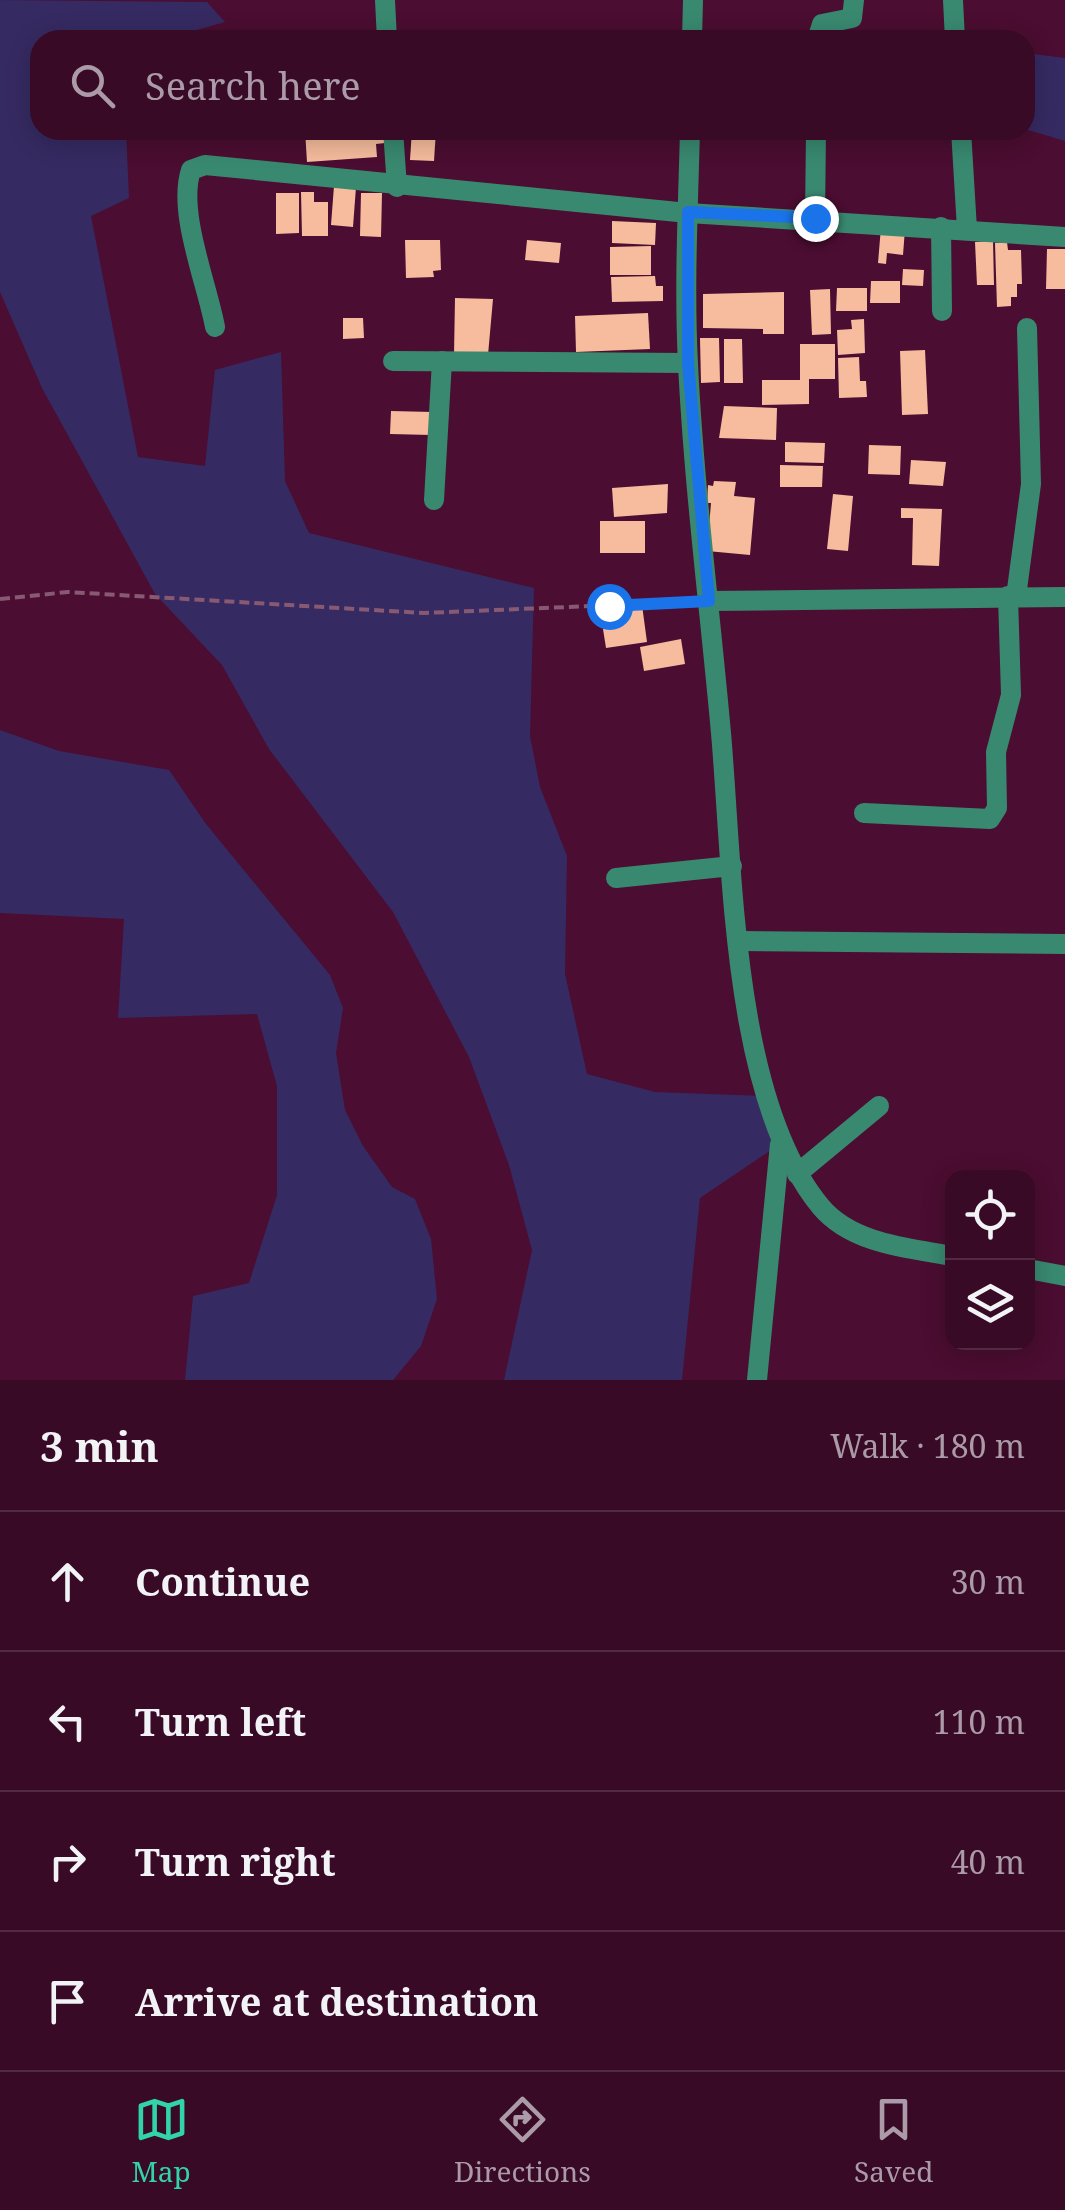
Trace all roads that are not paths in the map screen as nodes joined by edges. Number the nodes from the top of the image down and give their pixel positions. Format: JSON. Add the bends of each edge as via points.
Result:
{"nodes":[{"id":1,"x":384,"y":0,"type":"edge"},
{"id":2,"x":693,"y":0,"type":"edge"},
{"id":3,"x":854,"y":0,"type":"edge"},
{"id":4,"x":953,"y":0,"type":"edge"},
{"id":5,"x":387,"y":30,"type":"edge"},
{"id":6,"x":692,"y":30,"type":"edge"},
{"id":7,"x":820,"y":30,"type":"edge"},
{"id":8,"x":955,"y":30,"type":"edge"},
{"id":9,"x":395,"y":140,"type":"edge"},
{"id":10,"x":690,"y":140,"type":"edge"},
{"id":11,"x":816,"y":140,"type":"edge"},
{"id":12,"x":962,"y":140,"type":"edge"},
{"id":13,"x":397,"y":187,"type":"junction"},
{"id":14,"x":688,"y":212,"type":"junction"},
{"id":15,"x":815,"y":218,"type":"junction"},
{"id":16,"x":941,"y":227,"type":"junction"},
{"id":17,"x":968,"y":229,"type":"junction"},
{"id":18,"x":1065,"y":237,"type":"edge"},
{"id":19,"x":942,"y":311,"type":"dead end"},
{"id":20,"x":215,"y":327,"type":"dead end"},
{"id":21,"x":1027,"y":328,"type":"dead end"},
{"id":22,"x":393,"y":360,"type":"dead end"},
{"id":23,"x":442,"y":361,"type":"junction"},
{"id":24,"x":688,"y":363,"type":"junction"},
{"id":25,"x":434,"y":500,"type":"dead end"},
{"id":26,"x":1012,"y":596,"type":"junction"},
{"id":27,"x":1065,"y":597,"type":"edge"},
{"id":28,"x":709,"y":601,"type":"junction"},
{"id":29,"x":864,"y":814,"type":"dead end"},
{"id":30,"x":732,"y":866,"type":"junction"},
{"id":31,"x":616,"y":878,"type":"dead end"},
{"id":32,"x":739,"y":942,"type":"junction"},
{"id":33,"x":1065,"y":944,"type":"edge"},
{"id":34,"x":879,"y":1106,"type":"dead end"},
{"id":35,"x":780,"y":1144,"type":"junction"},
{"id":36,"x":797,"y":1174,"type":"junction"},
{"id":37,"x":945,"y":1255,"type":"edge"},
{"id":38,"x":1035,"y":1270,"type":"edge"},
{"id":39,"x":1065,"y":1276,"type":"edge"},
{"id":40,"x":757,"y":1380,"type":"edge"}],
"edges":[{"from":1,"to":5,"type":"street"},
{"from":2,"to":6,"type":"street"},
{"from":3,"to":7,"type":"street","via":[[852,18]]},
{"from":4,"to":8,"type":"street"},
{"from":9,"to":13,"type":"street"},
{"from":10,"to":14,"type":"street"},
{"from":11,"to":15,"type":"street"},
{"from":12,"to":17,"type":"street"},
{"from":13,"to":14,"type":"street"},
{"from":13,"to":20,"type":"street","via":[[239,166],[191,170],[186,183],[193,236]]},
{"from":14,"to":15,"type":"street"},
{"from":14,"to":24,"type":"street"},
{"from":15,"to":16,"type":"street"},
{"from":16,"to":17,"type":"street"},
{"from":16,"to":19,"type":"street"},
{"from":17,"to":18,"type":"street"},
{"from":21,"to":26,"type":"street","via":[[1031,484]]},
{"from":22,"to":23,"type":"street"},
{"from":23,"to":24,"type":"street"},
{"from":23,"to":25,"type":"street"},
{"from":24,"to":28,"type":"street"},
{"from":26,"to":27,"type":"street"},
{"from":26,"to":28,"type":"street"},
{"from":26,"to":29,"type":"street","via":[[1012,695],[996,752],[997,808],[990,819]]},
{"from":28,"to":30,"type":"street"},
{"from":30,"to":31,"type":"street"},
{"from":30,"to":32,"type":"street"},
{"from":32,"to":33,"type":"street"},
{"from":32,"to":35,"type":"street"},
{"from":34,"to":36,"type":"street"},
{"from":35,"to":36,"type":"street"},
{"from":35,"to":40,"type":"street"},
{"from":36,"to":37,"type":"street","via":[[823,1210],[852,1230]]},
{"from":38,"to":39,"type":"street"}]}
